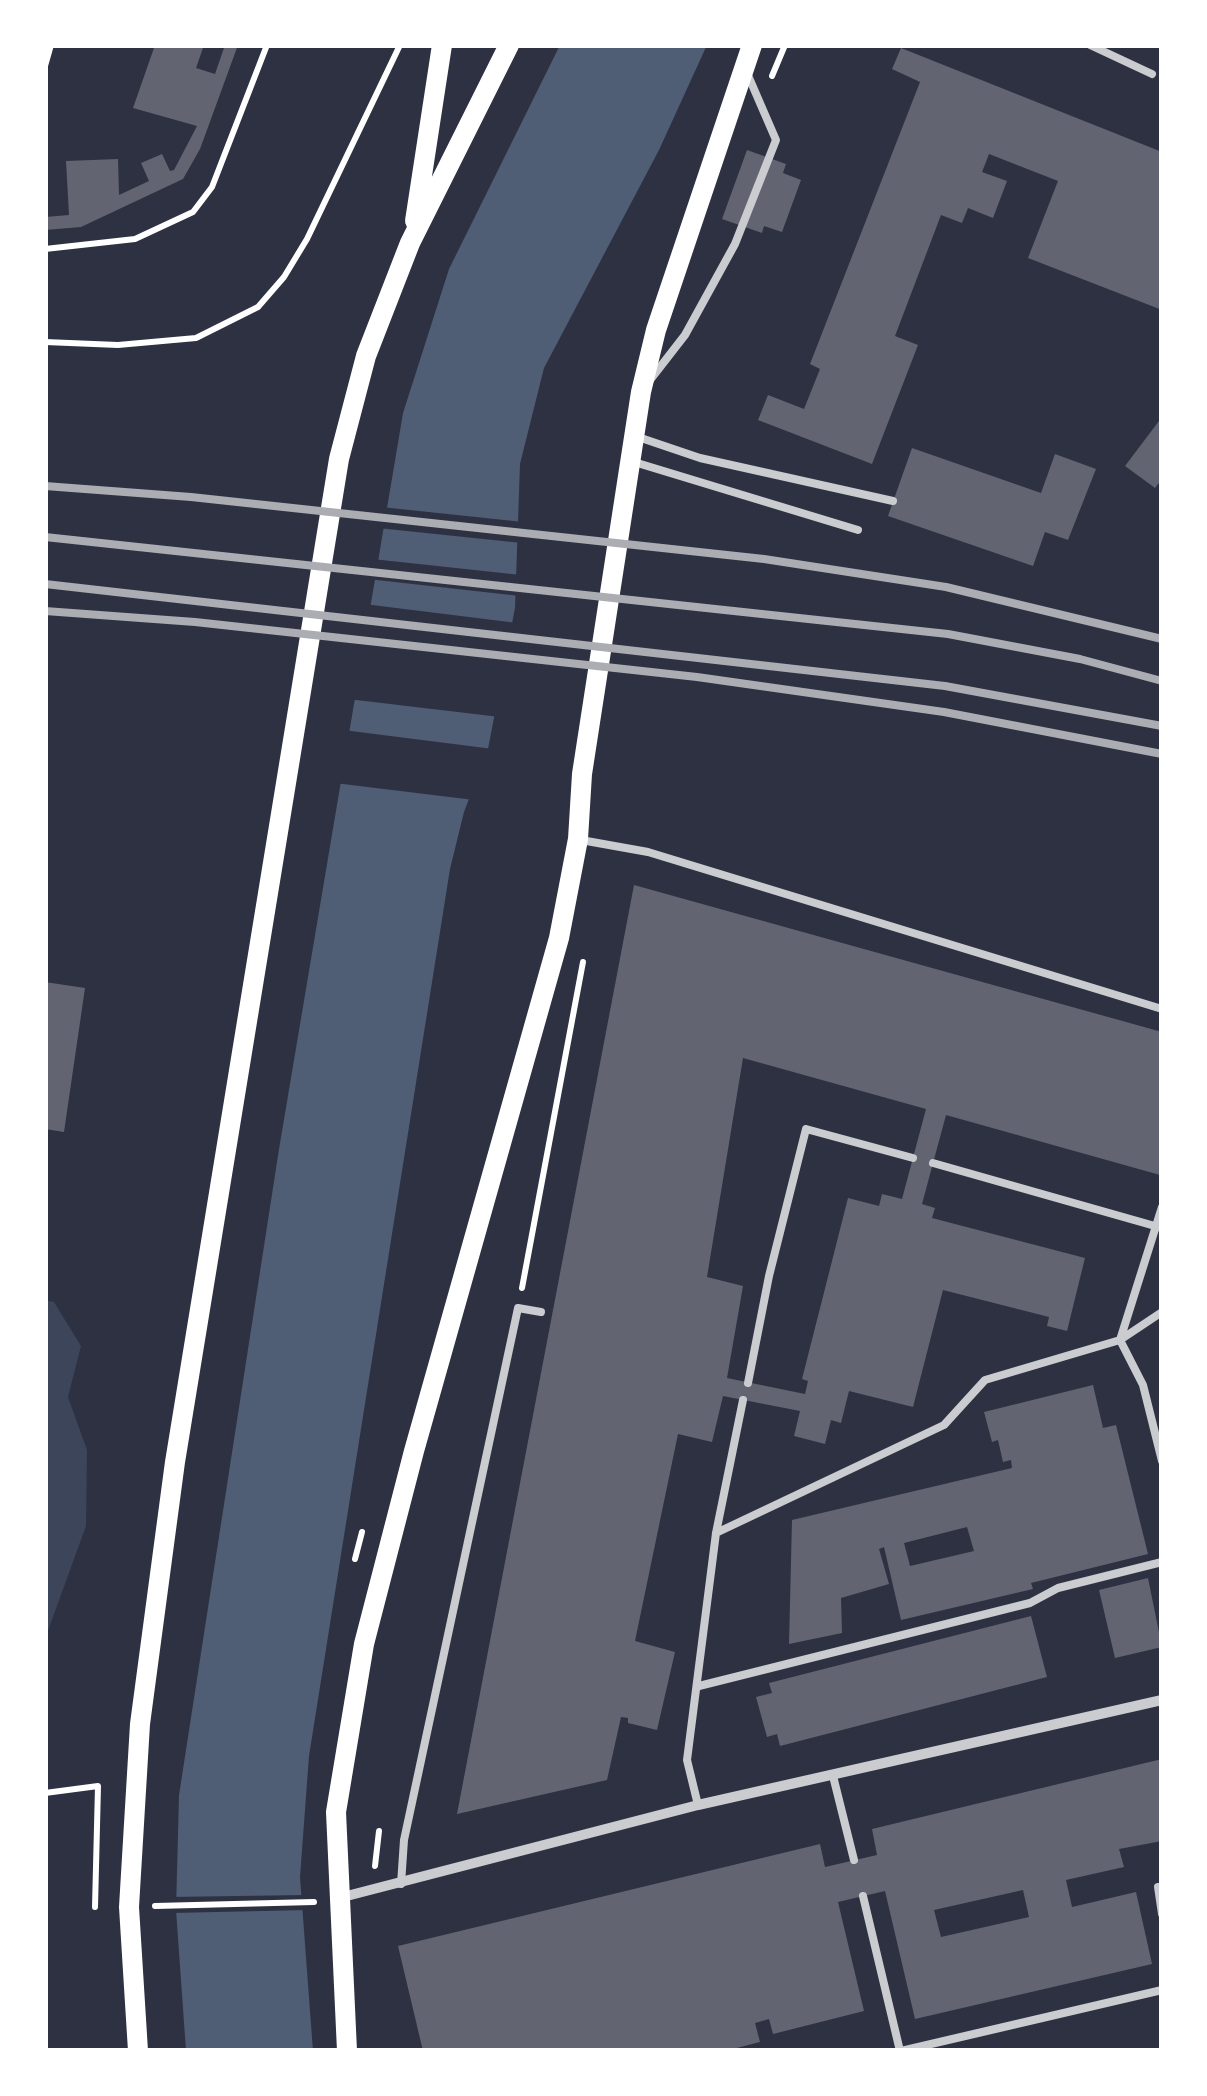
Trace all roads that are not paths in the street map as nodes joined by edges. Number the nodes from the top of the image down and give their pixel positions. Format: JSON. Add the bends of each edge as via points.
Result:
{"nodes":[{"id":1,"x":442,"y":45,"type":"edge"},
{"id":2,"x":509,"y":45,"type":"edge"},
{"id":3,"x":752,"y":45,"type":"edge"},
{"id":4,"x":1090,"y":45,"type":"edge"},
{"id":5,"x":745,"y":67,"type":"junction"},
{"id":6,"x":1152,"y":74,"type":"dead end"},
{"id":7,"x":410,"y":244,"type":"junction"},
{"id":8,"x":641,"y":392,"type":"junction"},
{"id":9,"x":634,"y":436,"type":"junction"},
{"id":10,"x":630,"y":462,"type":"junction"},
{"id":11,"x":893,"y":501,"type":"dead end"},
{"id":12,"x":858,"y":530,"type":"dead end"},
{"id":13,"x":578,"y":839,"type":"junction"},
{"id":14,"x":1162,"y":1009,"type":"edge"},
{"id":15,"x":913,"y":1158,"type":"dead end"},
{"id":16,"x":933,"y":1163,"type":"dead end"},
{"id":17,"x":1162,"y":1207,"type":"edge"},
{"id":18,"x":1159,"y":1227,"type":"edge"},
{"id":19,"x":542,"y":1312,"type":"dead end"},
{"id":20,"x":1162,"y":1312,"type":"edge"},
{"id":21,"x":1120,"y":1340,"type":"junction"},
{"id":22,"x":748,"y":1383,"type":"dead end"},
{"id":23,"x":744,"y":1400,"type":"dead end"},
{"id":24,"x":1162,"y":1461,"type":"edge"},
{"id":25,"x":716,"y":1534,"type":"junction"},
{"id":26,"x":1162,"y":1562,"type":"edge"},
{"id":27,"x":699,"y":1686,"type":"junction"},
{"id":28,"x":1162,"y":1700,"type":"edge"},
{"id":29,"x":833,"y":1776,"type":"junction"},
{"id":30,"x":698,"y":1804,"type":"junction"},
{"id":31,"x":854,"y":1860,"type":"dead end"},
{"id":32,"x":401,"y":1884,"type":"junction"},
{"id":33,"x":1158,"y":1887,"type":"dead end"},
{"id":34,"x":863,"y":1896,"type":"dead end"},
{"id":35,"x":338,"y":1898,"type":"junction"},
{"id":36,"x":1162,"y":1914,"type":"edge"},
{"id":37,"x":1162,"y":1990,"type":"edge"},
{"id":38,"x":138,"y":2051,"type":"edge"},
{"id":39,"x":347,"y":2051,"type":"edge"},
{"id":40,"x":901,"y":2051,"type":"edge"}],
"edges":[{"from":1,"to":7,"type":"main road"},
{"from":2,"to":7,"type":"main road"},
{"from":3,"to":5,"type":"main road"},
{"from":4,"to":6,"type":"lane"},
{"from":5,"to":8,"type":"main road"},
{"from":5,"to":8,"type":"lane","via":[[776,140],[735,244],[686,335]]},
{"from":7,"to":38,"type":"main road","via":[[366,356],[339,459],[175,1462],[140,1724],[129,1907]]},
{"from":8,"to":9,"type":"main road"},
{"from":9,"to":10,"type":"main road"},
{"from":9,"to":11,"type":"lane","via":[[700,458]]},
{"from":10,"to":12,"type":"lane"},
{"from":10,"to":13,"type":"main road"},
{"from":13,"to":14,"type":"lane","via":[[648,852]]},
{"from":13,"to":35,"type":"main road","via":[[559,938],[364,1644],[336,1812]]},
{"from":15,"to":22,"type":"lane","via":[[806,1129]]},
{"from":16,"to":18,"type":"lane"},
{"from":17,"to":18,"type":"lane"},
{"from":18,"to":21,"type":"lane"},
{"from":19,"to":32,"type":"lane","via":[[518,1308],[404,1840]]},
{"from":20,"to":21,"type":"lane"},
{"from":21,"to":24,"type":"lane","via":[[1143,1384]]},
{"from":21,"to":25,"type":"lane","via":[[985,1380],[944,1425]]},
{"from":23,"to":25,"type":"lane"},
{"from":25,"to":27,"type":"lane"},
{"from":26,"to":27,"type":"lane","via":[[1058,1588],[1030,1603]]},
{"from":27,"to":30,"type":"lane","via":[[687,1760]]},
{"from":28,"to":29,"type":"street"},
{"from":29,"to":30,"type":"street"},
{"from":29,"to":31,"type":"lane"},
{"from":30,"to":32,"type":"street"},
{"from":32,"to":35,"type":"street"},
{"from":33,"to":36,"type":"lane"},
{"from":34,"to":40,"type":"lane"},
{"from":35,"to":39,"type":"main road"},
{"from":37,"to":40,"type":"lane"}]}
